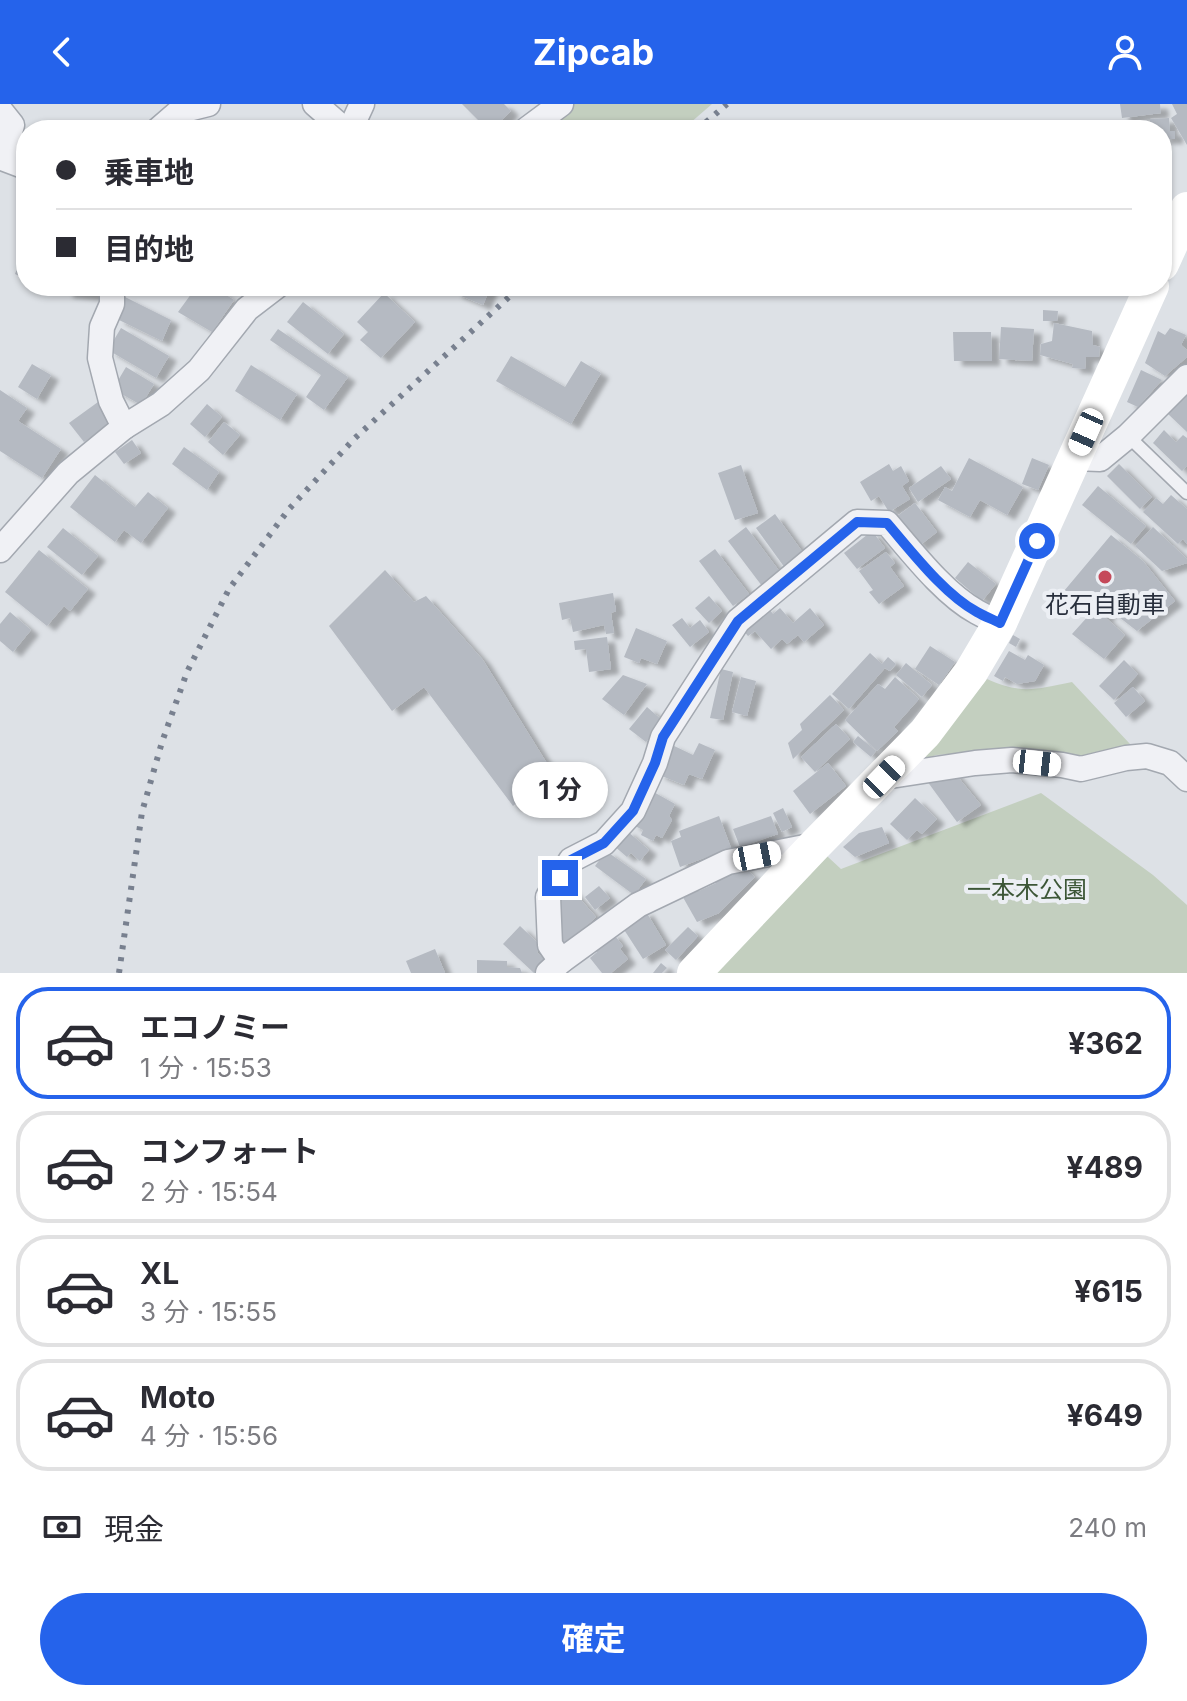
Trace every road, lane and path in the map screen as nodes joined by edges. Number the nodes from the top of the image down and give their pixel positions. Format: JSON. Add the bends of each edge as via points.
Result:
{"nodes":[{"id":1,"x":208,"y":104,"type":"edge"},
{"id":2,"x":315,"y":104,"type":"edge"},
{"id":3,"x":561,"y":104,"type":"edge"},
{"id":4,"x":0,"y":110,"type":"edge"},
{"id":5,"x":170,"y":120,"type":"edge"},
{"id":6,"x":335,"y":120,"type":"edge"},
{"id":7,"x":539,"y":120,"type":"edge"},
{"id":8,"x":16,"y":163,"type":"edge"},
{"id":9,"x":1187,"y":209,"type":"edge"},
{"id":10,"x":1172,"y":242,"type":"edge"},
{"id":11,"x":112,"y":296,"type":"edge"},
{"id":12,"x":264,"y":296,"type":"edge"},
{"id":13,"x":1147,"y":296,"type":"edge"},
{"id":14,"x":1187,"y":377,"type":"edge"},
{"id":15,"x":124,"y":427,"type":"junction"},
{"id":16,"x":1128,"y":436,"type":"junction"},
{"id":17,"x":1074,"y":458,"type":"junction"},
{"id":18,"x":1187,"y":493,"type":"edge"},
{"id":19,"x":0,"y":550,"type":"edge"},
{"id":20,"x":1000,"y":623,"type":"junction"},
{"id":21,"x":884,"y":777,"type":"junction"},
{"id":22,"x":1187,"y":779,"type":"edge"},
{"id":23,"x":815,"y":845,"type":"junction"},
{"id":24,"x":554,"y":967,"type":"edge"},
{"id":25,"x":694,"y":973,"type":"edge"}],
"edges":[{"from":1,"to":5,"type":"street","via":[[180,111]]},
{"from":2,"to":6,"type":"street"},
{"from":3,"to":7,"type":"street"},
{"from":4,"to":8,"type":"street","via":[[12,125],[2,158]]},
{"from":9,"to":10,"type":"street"},
{"from":11,"to":15,"type":"street","via":[[100,358]]},
{"from":12,"to":15,"type":"street","via":[[247,309],[199,370],[161,404]]},
{"from":13,"to":17,"type":"street"},
{"from":14,"to":16,"type":"street"},
{"from":15,"to":19,"type":"street","via":[[68,473]]},
{"from":16,"to":17,"type":"street","via":[[1100,459]]},
{"from":16,"to":18,"type":"lane"},
{"from":17,"to":20,"type":"street"},
{"from":20,"to":21,"type":"street","via":[[971,672]]},
{"from":20,"to":24,"type":"street","via":[[957,597],[887,523],[857,522],[738,621],[663,737],[633,811],[604,843],[571,860],[548,897]]},
{"from":21,"to":22,"type":"street","via":[[1012,760],[1081,769],[1147,756],[1170,763]]},
{"from":21,"to":23,"type":"street"},
{"from":23,"to":24,"type":"street","via":[[728,862],[638,905]]},
{"from":23,"to":25,"type":"street"}]}
